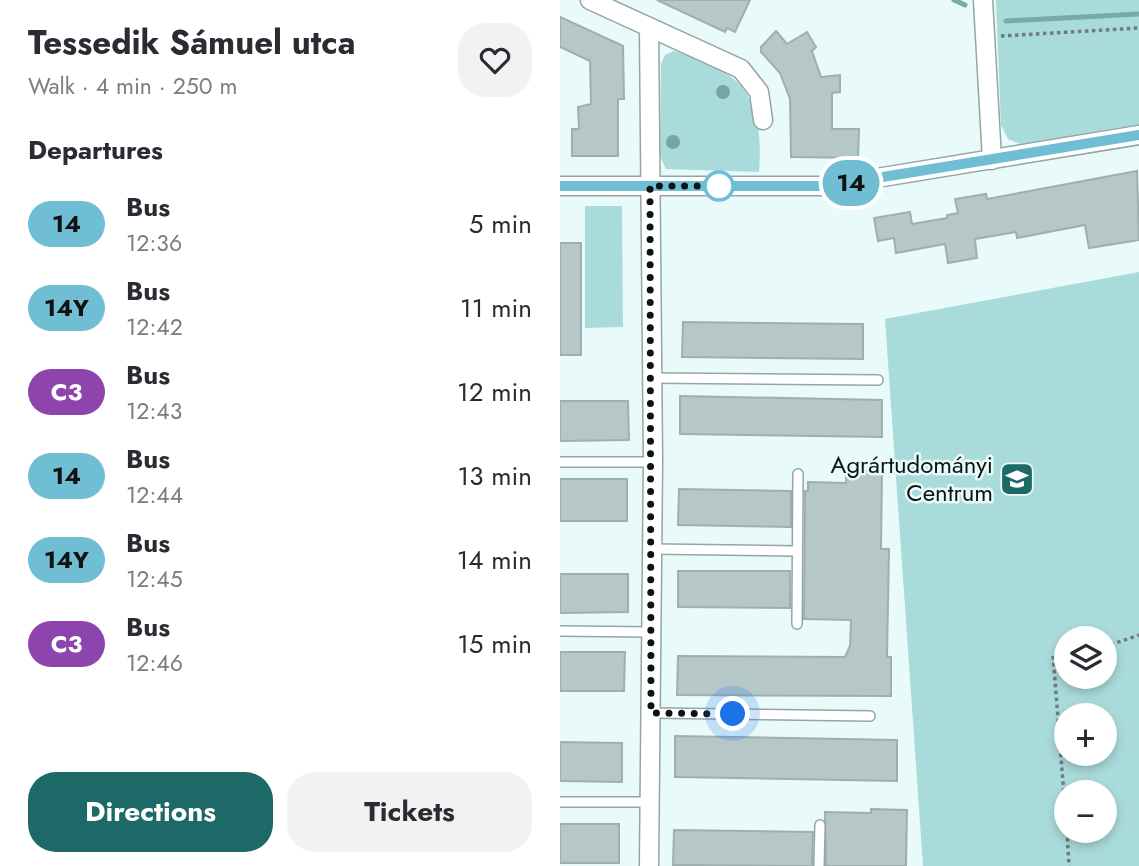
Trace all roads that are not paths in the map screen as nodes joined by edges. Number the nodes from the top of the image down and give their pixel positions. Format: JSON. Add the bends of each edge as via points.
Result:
{"nodes":[{"id":1,"x":590,"y":0,"type":"edge"},
{"id":2,"x":983,"y":0,"type":"edge"},
{"id":3,"x":649,"y":27,"type":"junction"},
{"id":4,"x":763,"y":120,"type":"dead end"},
{"id":5,"x":1139,"y":135,"type":"edge"},
{"id":6,"x":992,"y":160,"type":"junction"},
{"id":7,"x":560,"y":186,"type":"edge"},
{"id":8,"x":650,"y":186,"type":"junction"},
{"id":9,"x":652,"y":378,"type":"junction"},
{"id":10,"x":878,"y":380,"type":"dead end"},
{"id":11,"x":560,"y":462,"type":"edge"},
{"id":12,"x":653,"y":462,"type":"junction"},
{"id":13,"x":797,"y":474,"type":"dead end"},
{"id":14,"x":652,"y":549,"type":"junction"},
{"id":15,"x":797,"y":551,"type":"junction"},
{"id":16,"x":797,"y":624,"type":"dead end"},
{"id":17,"x":560,"y":631,"type":"edge"},
{"id":18,"x":652,"y":632,"type":"junction"},
{"id":19,"x":651,"y":713,"type":"junction"},
{"id":20,"x":870,"y":716,"type":"dead end"},
{"id":21,"x":560,"y":802,"type":"edge"},
{"id":22,"x":650,"y":802,"type":"junction"},
{"id":23,"x":820,"y":825,"type":"dead end"},
{"id":24,"x":649,"y":866,"type":"edge"},
{"id":25,"x":818,"y":866,"type":"edge"}],
"edges":[{"from":1,"to":3,"type":"street"},
{"from":2,"to":6,"type":"street"},
{"from":3,"to":4,"type":"street","via":[[741,69],[759,92]]},
{"from":3,"to":8,"type":"street"},
{"from":5,"to":6,"type":"street"},
{"from":6,"to":8,"type":"street","via":[[828,186]]},
{"from":7,"to":8,"type":"street"},
{"from":8,"to":9,"type":"street"},
{"from":9,"to":10,"type":"lane"},
{"from":9,"to":12,"type":"street"},
{"from":11,"to":12,"type":"lane"},
{"from":12,"to":14,"type":"street"},
{"from":13,"to":15,"type":"lane"},
{"from":14,"to":15,"type":"lane"},
{"from":14,"to":18,"type":"street"},
{"from":15,"to":16,"type":"lane"},
{"from":17,"to":18,"type":"lane"},
{"from":18,"to":19,"type":"street"},
{"from":19,"to":20,"type":"lane"},
{"from":19,"to":22,"type":"street"},
{"from":21,"to":22,"type":"lane"},
{"from":22,"to":24,"type":"street"},
{"from":23,"to":25,"type":"lane"}]}
